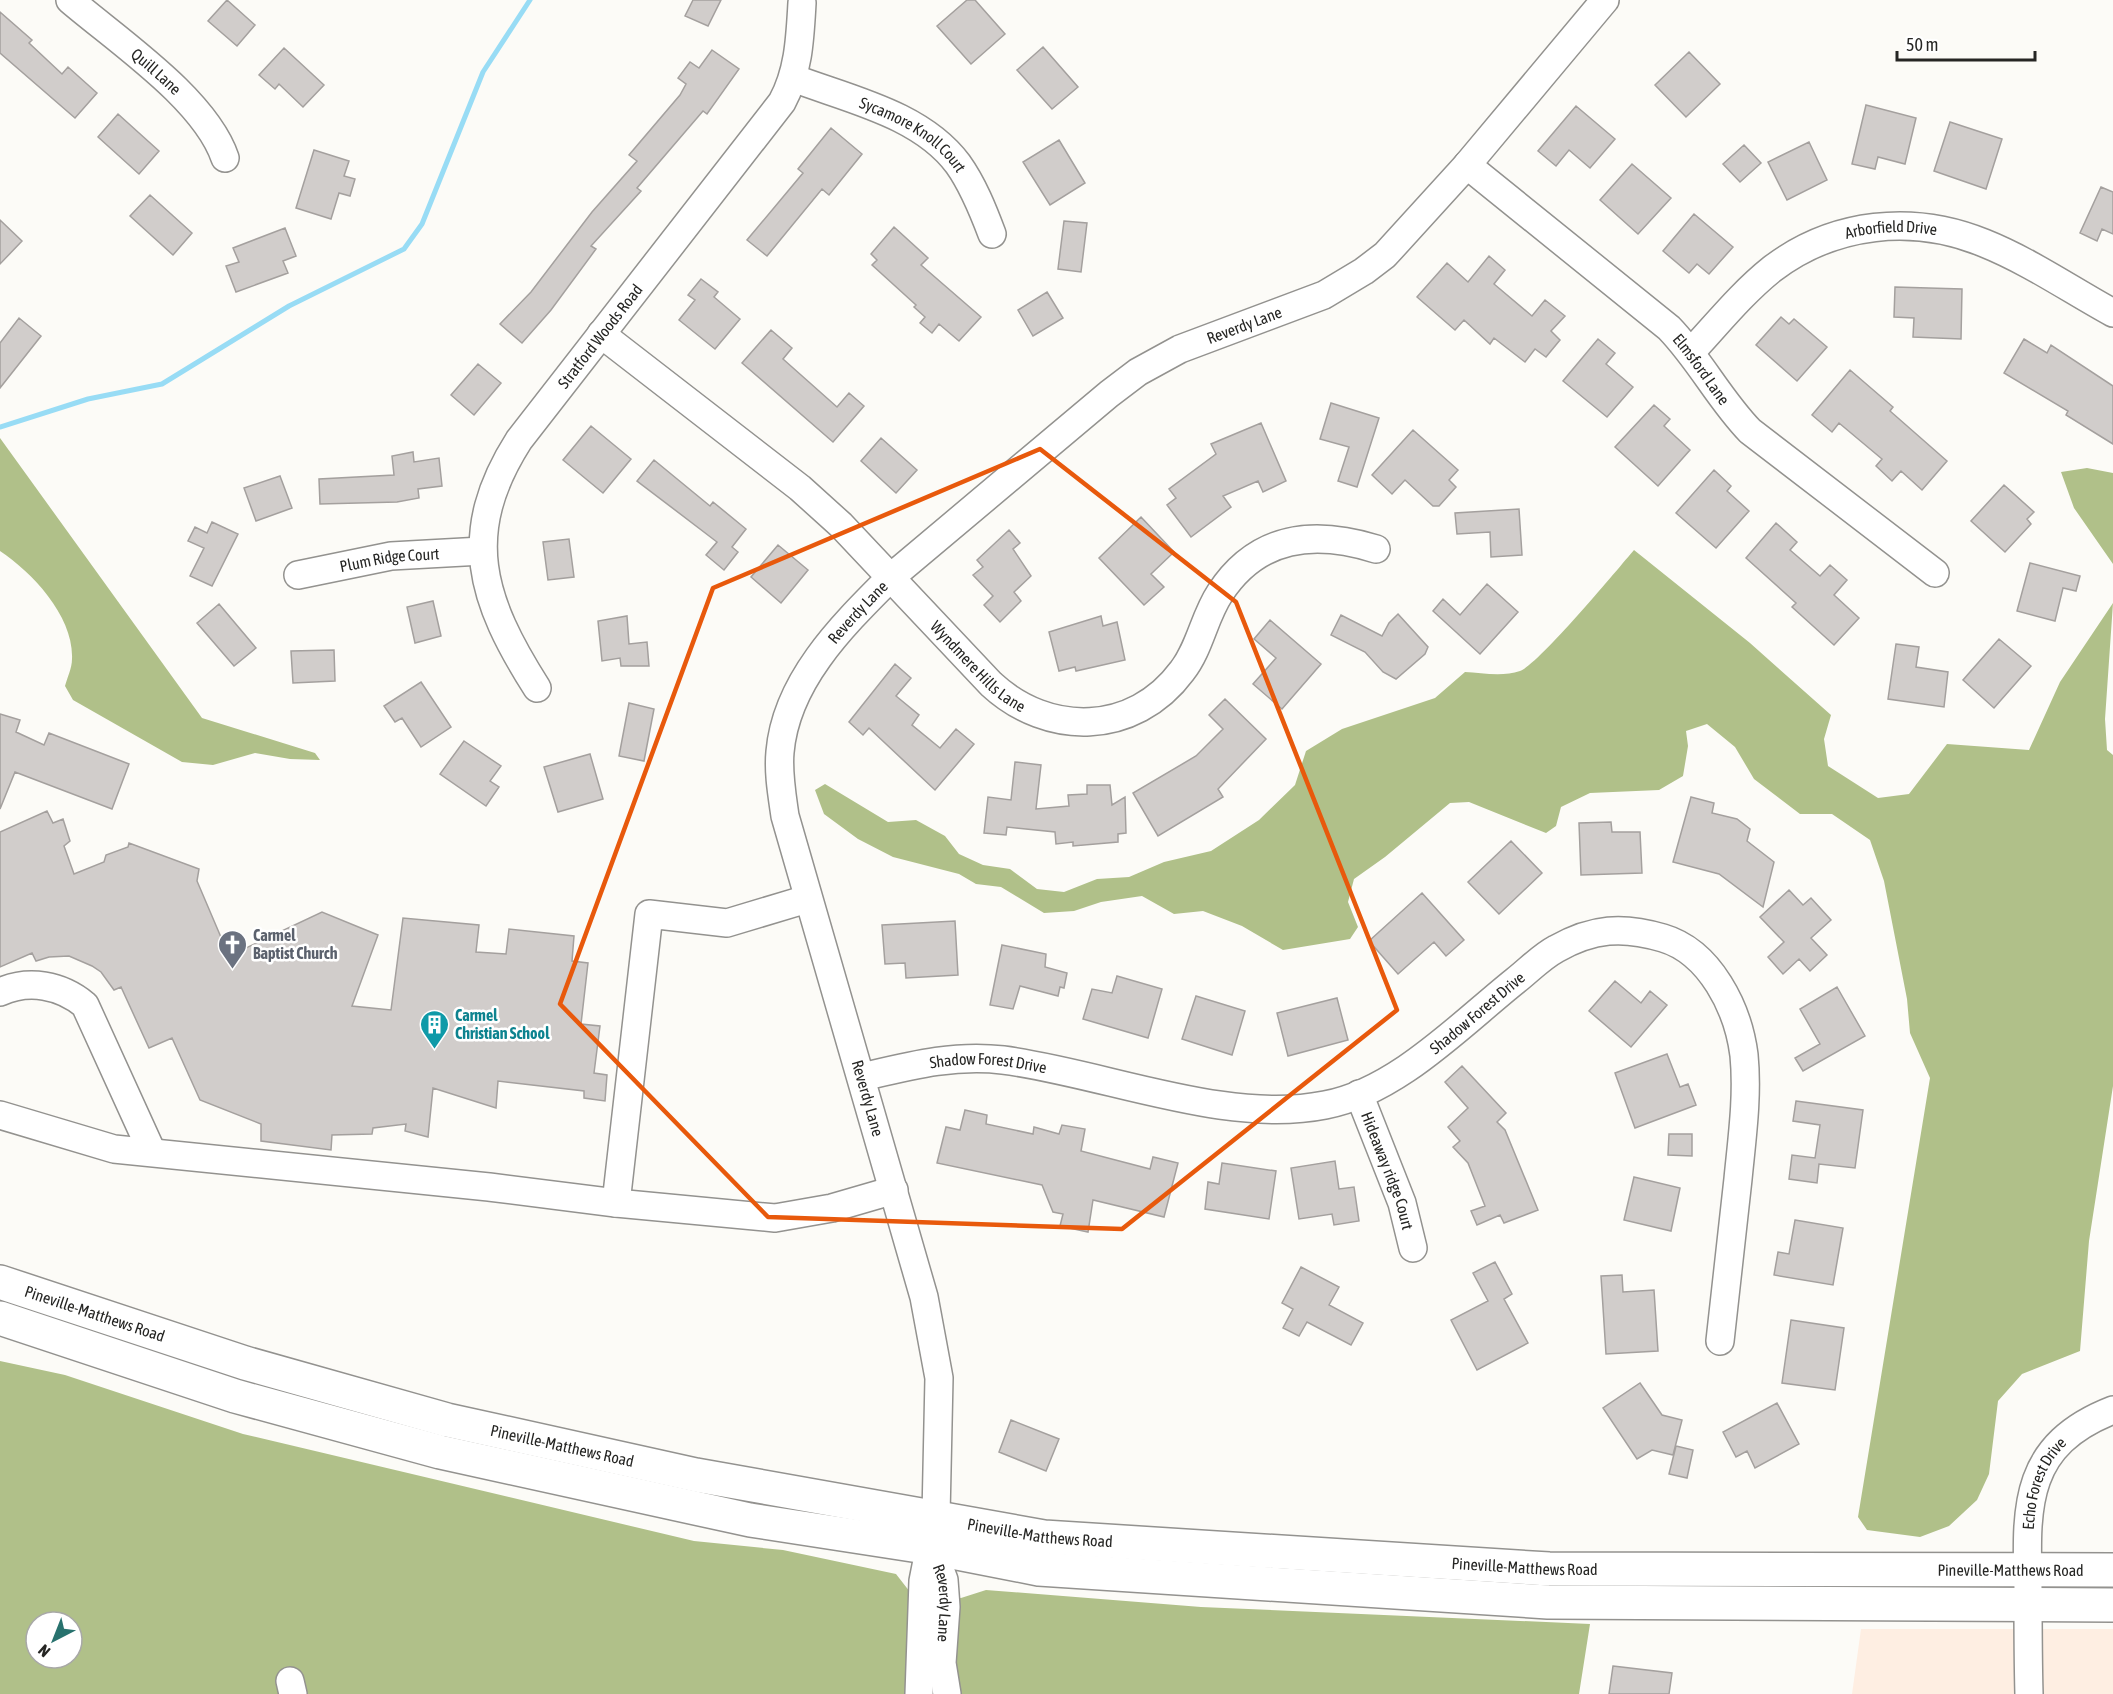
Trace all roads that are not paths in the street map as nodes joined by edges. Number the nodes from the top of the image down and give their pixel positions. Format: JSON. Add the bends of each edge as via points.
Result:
{"nodes":[{"id":1,"x":70,"y":0,"type":"edge"},
{"id":2,"x":1605,"y":0,"type":"edge"},
{"id":3,"x":802,"y":3,"type":"dead end"},
{"id":4,"x":793,"y":78,"type":"junction"},
{"id":5,"x":225,"y":158,"type":"dead end"},
{"id":6,"x":1467,"y":165,"type":"junction"},
{"id":7,"x":992,"y":234,"type":"dead end"},
{"id":8,"x":2113,"y":313,"type":"edge"},
{"id":9,"x":601,"y":334,"type":"junction"},
{"id":10,"x":1692,"y":351,"type":"junction"},
{"id":11,"x":1376,"y":549,"type":"dead end"},
{"id":12,"x":482,"y":550,"type":"junction"},
{"id":13,"x":1935,"y":573,"type":"dead end"},
{"id":14,"x":298,"y":575,"type":"dead end"},
{"id":15,"x":890,"y":578,"type":"junction"},
{"id":16,"x":537,"y":688,"type":"dead end"},
{"id":17,"x":807,"y":899,"type":"junction"},
{"id":18,"x":0,"y":992,"type":"edge"},
{"id":19,"x":862,"y":1077,"type":"junction"},
{"id":20,"x":1359,"y":1094,"type":"junction"},
{"id":21,"x":0,"y":1115,"type":"edge"},
{"id":22,"x":152,"y":1152,"type":"junction"},
{"id":23,"x":894,"y":1190,"type":"junction"},
{"id":24,"x":616,"y":1203,"type":"junction"},
{"id":25,"x":1413,"y":1248,"type":"dead end"},
{"id":26,"x":0,"y":1282,"type":"edge"},
{"id":27,"x":0,"y":1318,"type":"edge"},
{"id":28,"x":1720,"y":1341,"type":"dead end"},
{"id":29,"x":2113,"y":1410,"type":"edge"},
{"id":30,"x":936,"y":1515,"type":"junction"},
{"id":31,"x":932,"y":1548,"type":"junction"},
{"id":32,"x":2113,"y":1570,"type":"edge"},
{"id":33,"x":2027,"y":1587,"type":"junction"},
{"id":34,"x":2113,"y":1605,"type":"edge"},
{"id":35,"x":919,"y":1694,"type":"edge"},
{"id":36,"x":947,"y":1694,"type":"edge"},
{"id":37,"x":2029,"y":1694,"type":"edge"}],
"edges":[{"from":1,"to":5,"type":"street","name":"Quill Lane","via":[[192,105],[219,140]]},
{"from":2,"to":6,"type":"street","name":"Reverdy Lane"},
{"from":3,"to":4,"type":"street","name":"Stratford Woods Road"},
{"from":4,"to":7,"type":"street","name":"Sycamore Knoll Court","via":[[886,112],[926,133],[959,165]]},
{"from":4,"to":9,"type":"street","name":"Stratford Woods Road","via":[[782,102]]},
{"from":6,"to":10,"type":"street","name":"Elmsford Lane","via":[[1669,328]]},
{"from":6,"to":15,"type":"street","name":"Reverdy Lane","via":[[1401,240],[1364,271],[1324,295],[1217,333],[1138,372]]},
{"from":8,"to":10,"type":"street","name":"Arborfield Drive","via":[[1984,243],[1924,226],[1861,227],[1812,245],[1773,268],[1742,295]]},
{"from":9,"to":12,"type":"street","name":"Stratford Woods Road","via":[[508,456],[486,509]]},
{"from":9,"to":15,"type":"street","name":"Wyndmere Hills Lane","via":[[800,488]]},
{"from":10,"to":13,"type":"street","name":"Elmsford Lane","via":[[1728,408],[1750,431]]},
{"from":11,"to":15,"type":"street","name":"Wyndmere Hills Lane","via":[[1330,538],[1276,544],[1247,564],[1219,594],[1194,651],[1172,684],[1134,711],[1092,722],[1045,717],[1013,702]]},
{"from":12,"to":14,"type":"street","name":"Plum Ridge Court","via":[[391,556]]},
{"from":12,"to":16,"type":"street","name":"Stratford Woods Road","via":[[496,616]]},
{"from":15,"to":17,"type":"street","name":"Reverdy Lane","via":[[818,657],[786,718],[780,780],[785,816]]},
{"from":17,"to":19,"type":"street","name":"Reverdy Lane"},
{"from":17,"to":24,"type":"street","via":[[726,923],[649,914]]},
{"from":18,"to":22,"type":"street","via":[[28,984],[48,986],[85,1005]]},
{"from":19,"to":20,"type":"street","name":"Shadow Forest Drive","via":[[952,1058],[1003,1060],[1196,1100],[1280,1111],[1328,1105]]},
{"from":19,"to":23,"type":"street","name":"Reverdy Lane"},
{"from":20,"to":25,"type":"street","name":"Hideaway ridge Court","via":[[1402,1203]]},
{"from":20,"to":28,"type":"street","name":"Shadow Forest Drive","via":[[1400,1073],[1556,949],[1598,932],[1633,929],[1679,943],[1708,967],[1731,1006],[1744,1054],[1745,1114]]},
{"from":21,"to":22,"type":"street","via":[[114,1149]]},
{"from":22,"to":24,"type":"street"},
{"from":23,"to":24,"type":"street","via":[[832,1208],[775,1218]]},
{"from":23,"to":30,"type":"street","name":"Reverdy Lane","via":[[924,1297],[939,1378]]},
{"from":26,"to":30,"type":"main road","name":"Pineville-Matthews Road","via":[[245,1363],[447,1420],[696,1475]]},
{"from":27,"to":31,"type":"main road","name":"Pineville-Matthews Road","via":[[235,1396],[440,1452],[750,1520]]},
{"from":29,"to":33,"type":"street","name":"Echo Forest Drive","via":[[2078,1427],[2048,1457],[2038,1474],[2027,1517]]},
{"from":30,"to":31,"type":"street","name":"Reverdy Lane"},
{"from":30,"to":33,"type":"main road","name":"Pineville-Matthews Road","via":[[1044,1537],[1549,1569]]},
{"from":31,"to":33,"type":"main road","name":"Pineville-Matthews Road","via":[[1039,1569],[1548,1602]]},
{"from":31,"to":35,"type":"street","name":"Reverdy Lane","via":[[923,1581]]},
{"from":31,"to":36,"type":"street","name":"Reverdy Lane","via":[[944,1580],[942,1663]]},
{"from":32,"to":33,"type":"main road","name":"Pineville-Matthews Road"},
{"from":33,"to":34,"type":"main road","name":"Pineville-Matthews Road"},
{"from":33,"to":37,"type":"street","name":"Echo Forest Drive"}]}
